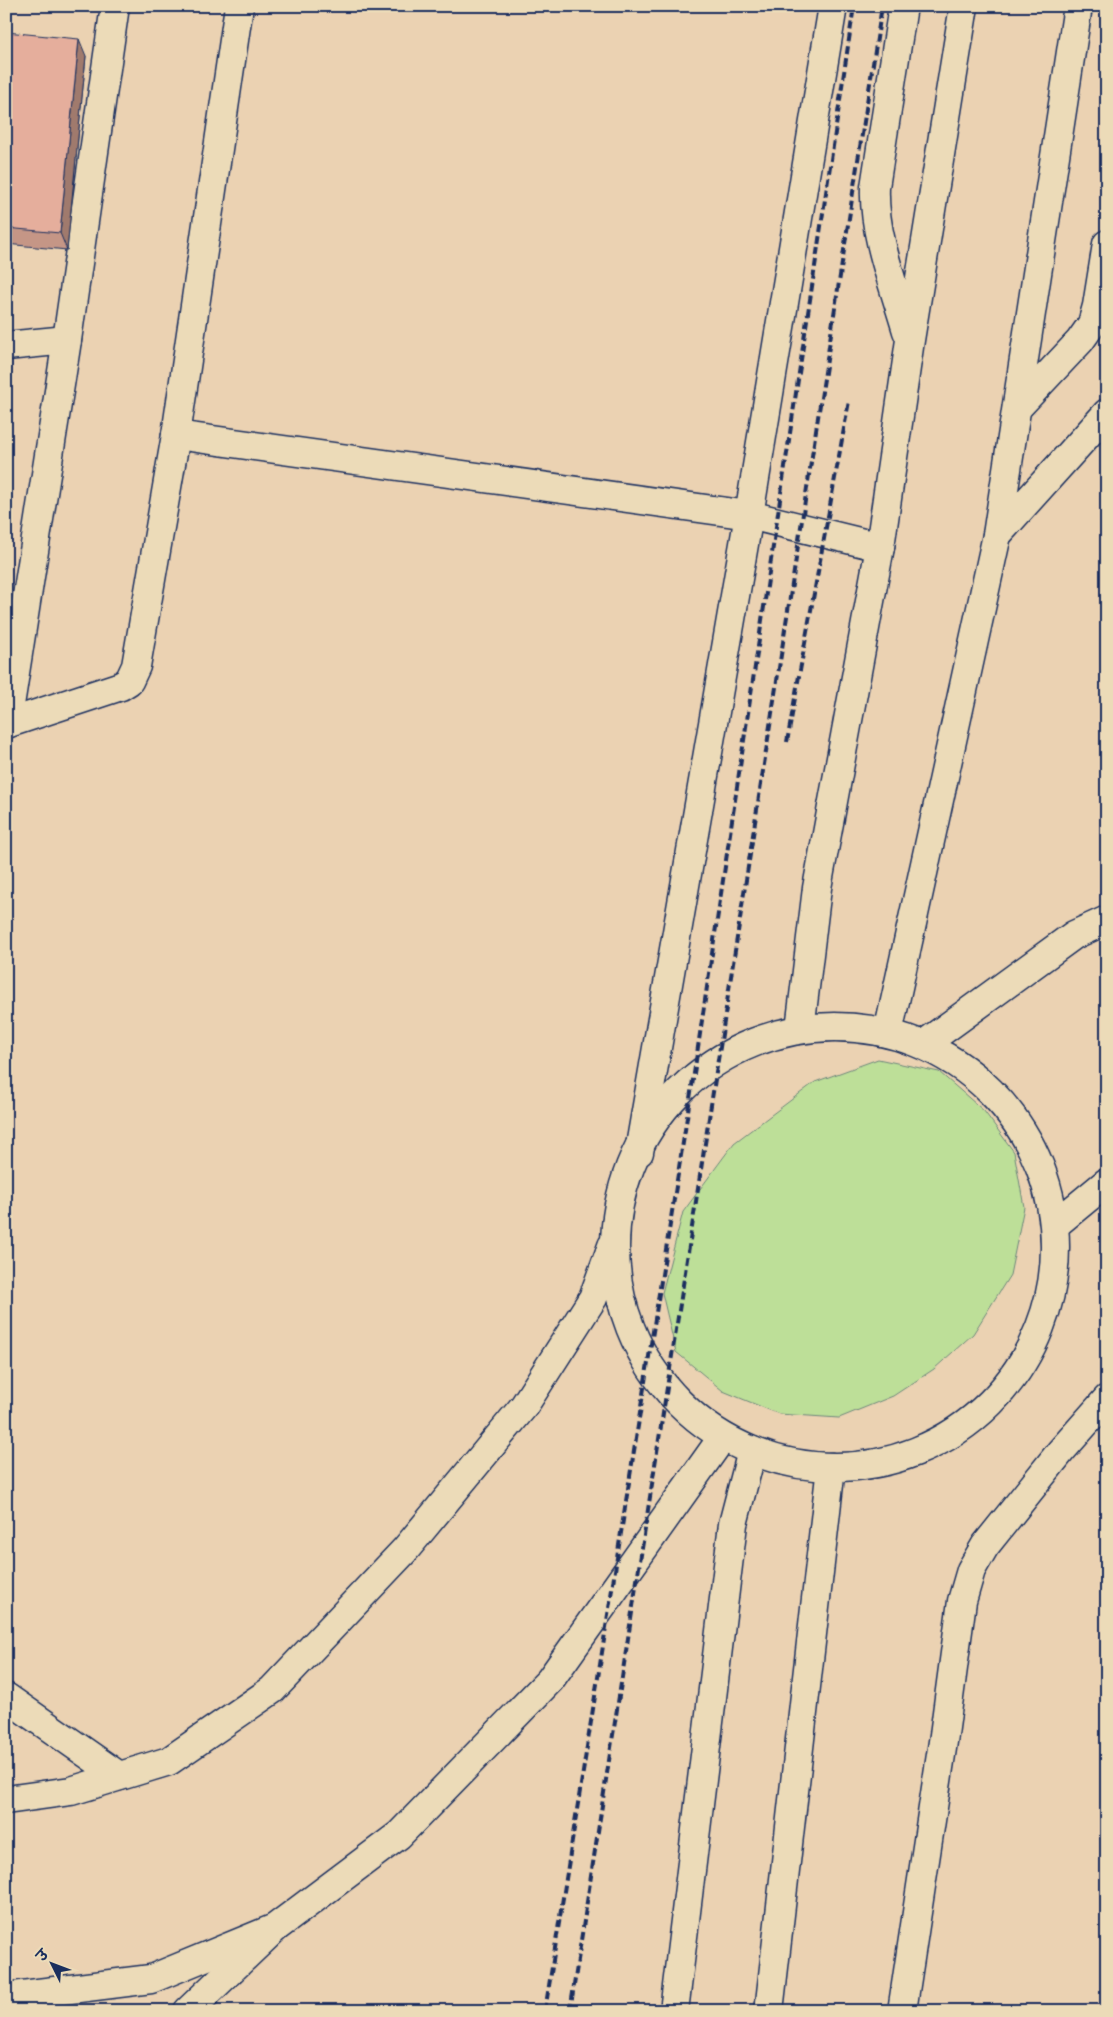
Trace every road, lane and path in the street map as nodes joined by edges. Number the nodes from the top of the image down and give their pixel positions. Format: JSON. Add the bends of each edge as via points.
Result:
{"nodes":[{"id":1,"x":115,"y":6,"type":"edge"},
{"id":2,"x":239,"y":6,"type":"edge"},
{"id":3,"x":833,"y":6,"type":"edge"},
{"id":4,"x":903,"y":6,"type":"edge"},
{"id":5,"x":964,"y":6,"type":"edge"},
{"id":6,"x":1078,"y":6,"type":"edge"},
{"id":7,"x":1107,"y":244,"type":"edge"},
{"id":8,"x":67,"y":340,"type":"junction"},
{"id":9,"x":910,"y":340,"type":"junction"},
{"id":10,"x":6,"y":346,"type":"edge"},
{"id":11,"x":1017,"y":408,"type":"junction"},
{"id":12,"x":1107,"y":413,"type":"edge"},
{"id":13,"x":176,"y":435,"type":"junction"},
{"id":14,"x":749,"y":515,"type":"junction"},
{"id":15,"x":997,"y":535,"type":"junction"},
{"id":16,"x":880,"y":547,"type":"junction"},
{"id":17,"x":7,"y":724,"type":"edge"},
{"id":18,"x":1107,"y":920,"type":"edge"},
{"id":19,"x":800,"y":1029,"type":"junction"},
{"id":20,"x":888,"y":1033,"type":"junction"},
{"id":21,"x":927,"y":1042,"type":"junction"},
{"id":22,"x":639,"y":1152,"type":"junction"},
{"id":23,"x":1107,"y":1182,"type":"edge"},
{"id":24,"x":1056,"y":1224,"type":"junction"},
{"id":25,"x":615,"y":1237,"type":"junction"},
{"id":26,"x":1107,"y":1399,"type":"edge"},
{"id":27,"x":722,"y":1438,"type":"junction"},
{"id":28,"x":752,"y":1451,"type":"junction"},
{"id":29,"x":831,"y":1468,"type":"junction"},
{"id":30,"x":6,"y":1697,"type":"edge"},
{"id":31,"x":119,"y":1776,"type":"junction"},
{"id":32,"x":6,"y":1800,"type":"edge"},
{"id":33,"x":275,"y":1928,"type":"junction"},
{"id":34,"x":6,"y":1997,"type":"edge"},
{"id":35,"x":188,"y":2011,"type":"edge"},
{"id":36,"x":674,"y":2011,"type":"edge"},
{"id":37,"x":769,"y":2011,"type":"edge"},
{"id":38,"x":902,"y":2011,"type":"edge"}],
"edges":[{"from":1,"to":8,"type":"street"},
{"from":2,"to":13,"type":"street"},
{"from":3,"to":14,"type":"street"},
{"from":4,"to":9,"type":"street","via":[[874,202],[876,223]]},
{"from":5,"to":9,"type":"street"},
{"from":6,"to":11,"type":"street"},
{"from":7,"to":11,"type":"street","via":[[1092,324]]},
{"from":8,"to":10,"type":"street"},
{"from":8,"to":17,"type":"street"},
{"from":9,"to":16,"type":"street"},
{"from":11,"to":15,"type":"street"},
{"from":12,"to":15,"type":"street"},
{"from":13,"to":14,"type":"street"},
{"from":13,"to":17,"type":"street","via":[[134,674],[121,686]]},
{"from":14,"to":16,"type":"street"},
{"from":14,"to":22,"type":"street"},
{"from":15,"to":20,"type":"street"},
{"from":16,"to":19,"type":"street","via":[[818,888]]},
{"from":18,"to":21,"type":"street","via":[[1074,936]]},
{"from":19,"to":20,"type":"street","via":[[856,1026]]},
{"from":19,"to":22,"type":"street","via":[[745,1046],[694,1078],[653,1123]]},
{"from":20,"to":21,"type":"street"},
{"from":21,"to":24,"type":"street","via":[[966,1068],[1010,1110],[1041,1164]]},
{"from":22,"to":25,"type":"street","via":[[626,1178]]},
{"from":23,"to":24,"type":"street"},
{"from":24,"to":29,"type":"street","via":[[1048,1302],[1025,1359],[980,1414],[920,1451],[876,1464]]},
{"from":25,"to":27,"type":"street","via":[[619,1289],[635,1339],[662,1383],[698,1420]]},
{"from":25,"to":31,"type":"street","via":[[593,1298],[524,1406],[406,1550],[272,1690],[169,1761]]},
{"from":26,"to":38,"type":"street","via":[[985,1546],[971,1570],[962,1601]]},
{"from":27,"to":28,"type":"street"},
{"from":27,"to":33,"type":"street","via":[[550,1680],[399,1835]]},
{"from":28,"to":29,"type":"street","via":[[785,1462]]},
{"from":28,"to":36,"type":"street","via":[[732,1524]]},
{"from":29,"to":37,"type":"street"},
{"from":30,"to":31,"type":"street"},
{"from":31,"to":32,"type":"street","via":[[70,1791]]},
{"from":33,"to":34,"type":"street","via":[[151,1979]]},
{"from":33,"to":35,"type":"street"}]}
